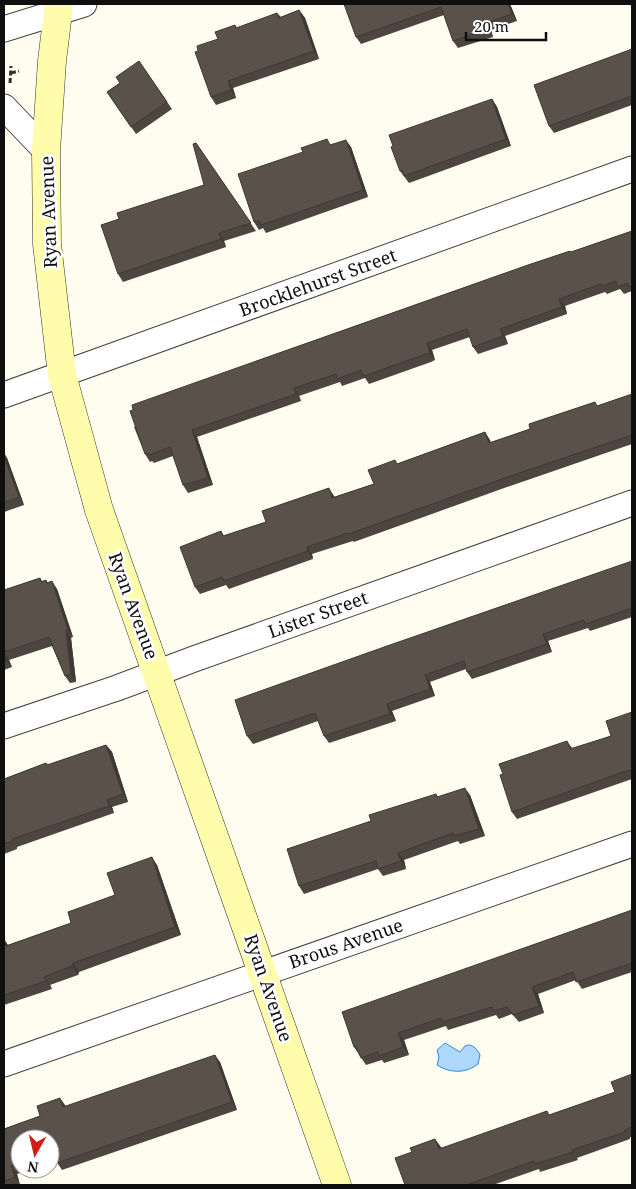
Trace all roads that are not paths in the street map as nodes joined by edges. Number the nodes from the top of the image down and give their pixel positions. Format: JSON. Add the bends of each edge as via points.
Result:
{"nodes":[{"id":1,"x":84,"y":4,"type":"edge"},
{"id":2,"x":58,"y":8,"type":"edge"},
{"id":3,"x":4,"y":29,"type":"edge"},
{"id":4,"x":4,"y":107,"type":"edge"},
{"id":5,"x":46,"y":152,"type":"junction"},
{"id":6,"x":632,"y":169,"type":"edge"},
{"id":7,"x":62,"y":375,"type":"junction"},
{"id":8,"x":4,"y":395,"type":"edge"},
{"id":9,"x":632,"y":503,"type":"edge"},
{"id":10,"x":157,"y":672,"type":"junction"},
{"id":11,"x":4,"y":726,"type":"edge"},
{"id":12,"x":632,"y":844,"type":"edge"},
{"id":13,"x":262,"y":973,"type":"junction"},
{"id":14,"x":4,"y":1064,"type":"edge"},
{"id":15,"x":337,"y":1185,"type":"edge"}],
"edges":[{"from":1,"to":2,"type":"street"},
{"from":2,"to":3,"type":"street"},
{"from":2,"to":5,"type":"street","name":"Ryan Avenue"},
{"from":4,"to":5,"type":"street"},
{"from":5,"to":7,"type":"street","name":"Ryan Avenue","via":[[47,244]]},
{"from":6,"to":7,"type":"street","name":"Brocklehurst Street"},
{"from":7,"to":8,"type":"street","name":"Brocklehurst Street"},
{"from":7,"to":10,"type":"street","name":"Ryan Avenue","via":[[99,510]]},
{"from":9,"to":10,"type":"street","name":"Lister Street"},
{"from":10,"to":11,"type":"street","name":"Lister Street"},
{"from":10,"to":13,"type":"street","name":"Ryan Avenue"},
{"from":12,"to":13,"type":"street","name":"Brous Avenue"},
{"from":13,"to":14,"type":"street","name":"Brous Avenue"},
{"from":13,"to":15,"type":"street","name":"Ryan Avenue"}]}
